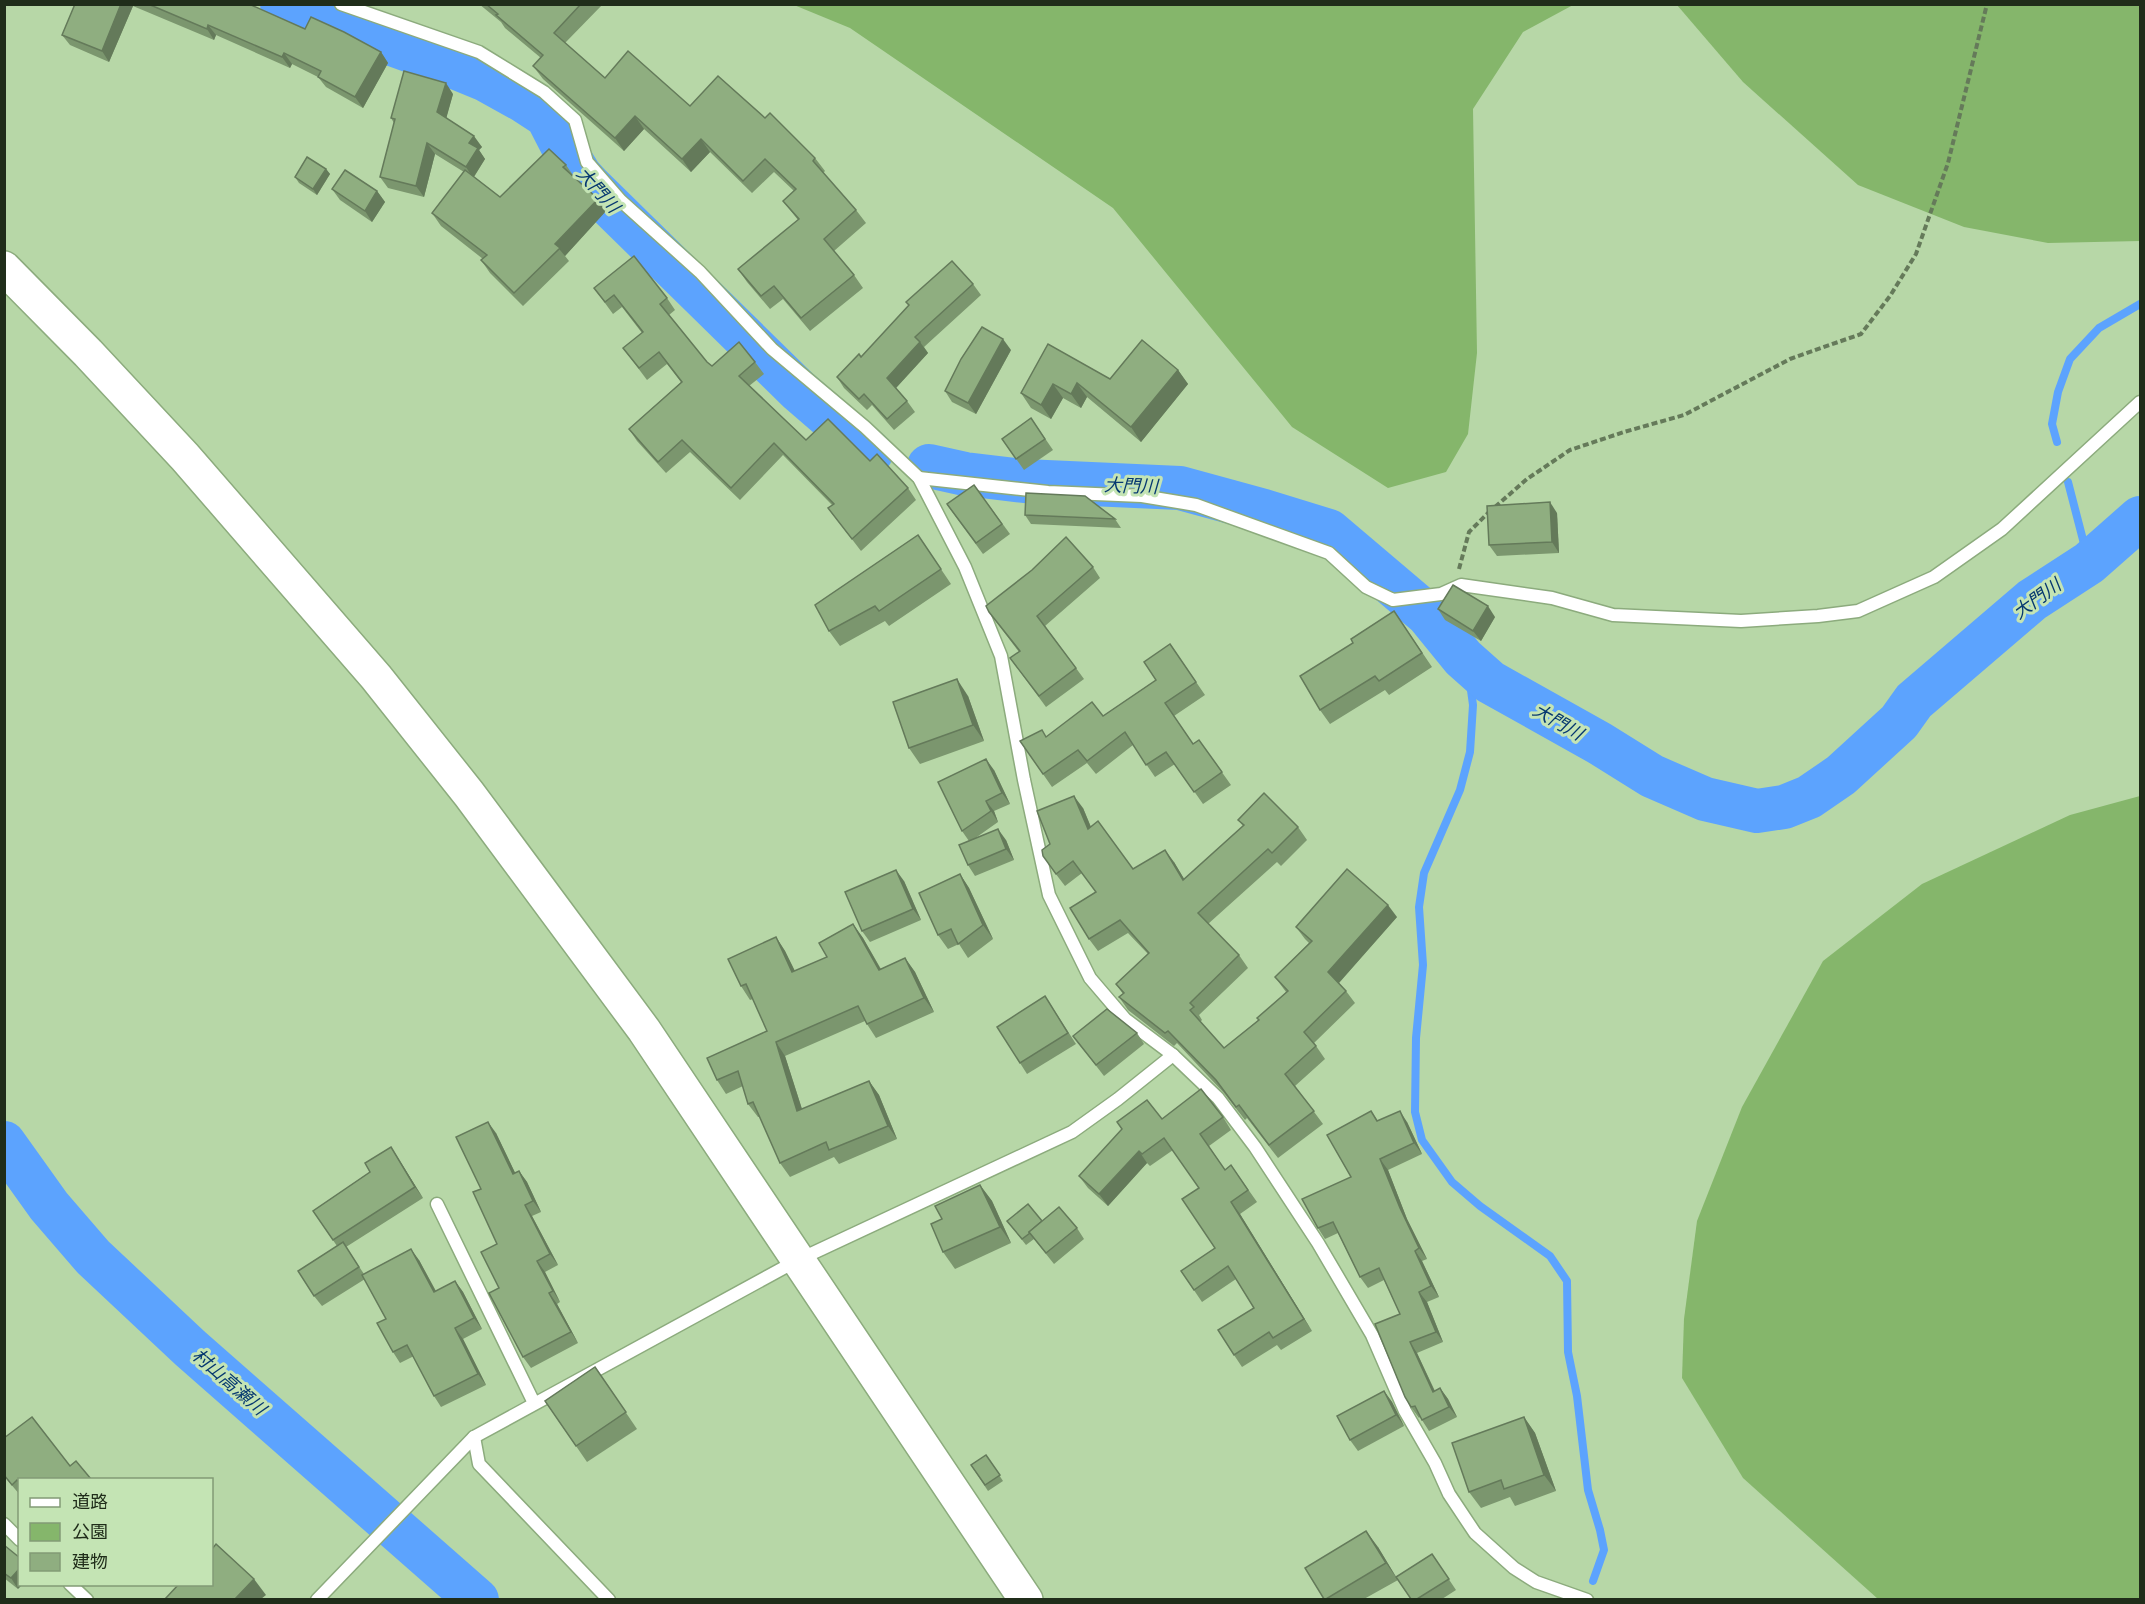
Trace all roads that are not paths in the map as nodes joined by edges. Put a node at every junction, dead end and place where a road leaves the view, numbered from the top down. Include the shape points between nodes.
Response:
1 (341, 4) edge
2 (4, 268) edge
3 (2140, 402) edge
4 (919, 478) junction
5 (1173, 1055) junction
6 (437, 1204) dead end
7 (798, 1260) junction
8 (534, 1403) junction
9 (474, 1437) junction
10 (4, 1524) edge
11 (18, 1538) edge
12 (72, 1586) edge
13 (84, 1598) edge
14 (316, 1599) edge
15 (609, 1599) edge
16 (1026, 1599) edge
17 (1587, 1599) edge

1 - 4 lane via 479,52 544,92 575,120 587,162 620,200 700,272 772,349
2 - 7 street via 185,456 376,677 469,794 644,1030
3 - 4 lane via 2002,529 1934,577 1858,611 1741,621 1613,615 1552,598 1461,585 1441,594 1393,600 1366,587 1329,553 1196,505 1142,496 1048,492
4 - 5 lane via 964,567 1001,656 1049,895 1090,978 1125,1019
5 - 7 lane via 1071,1132
5 - 17 lane via 1218,1098 1318,1243 1371,1335 1449,1494 1475,1533 1536,1582
6 - 8 lane
7 - 8 lane
7 - 16 street
8 - 9 lane
9 - 14 lane
9 - 15 lane via 479,1464
10 - 11 lane
12 - 13 lane

